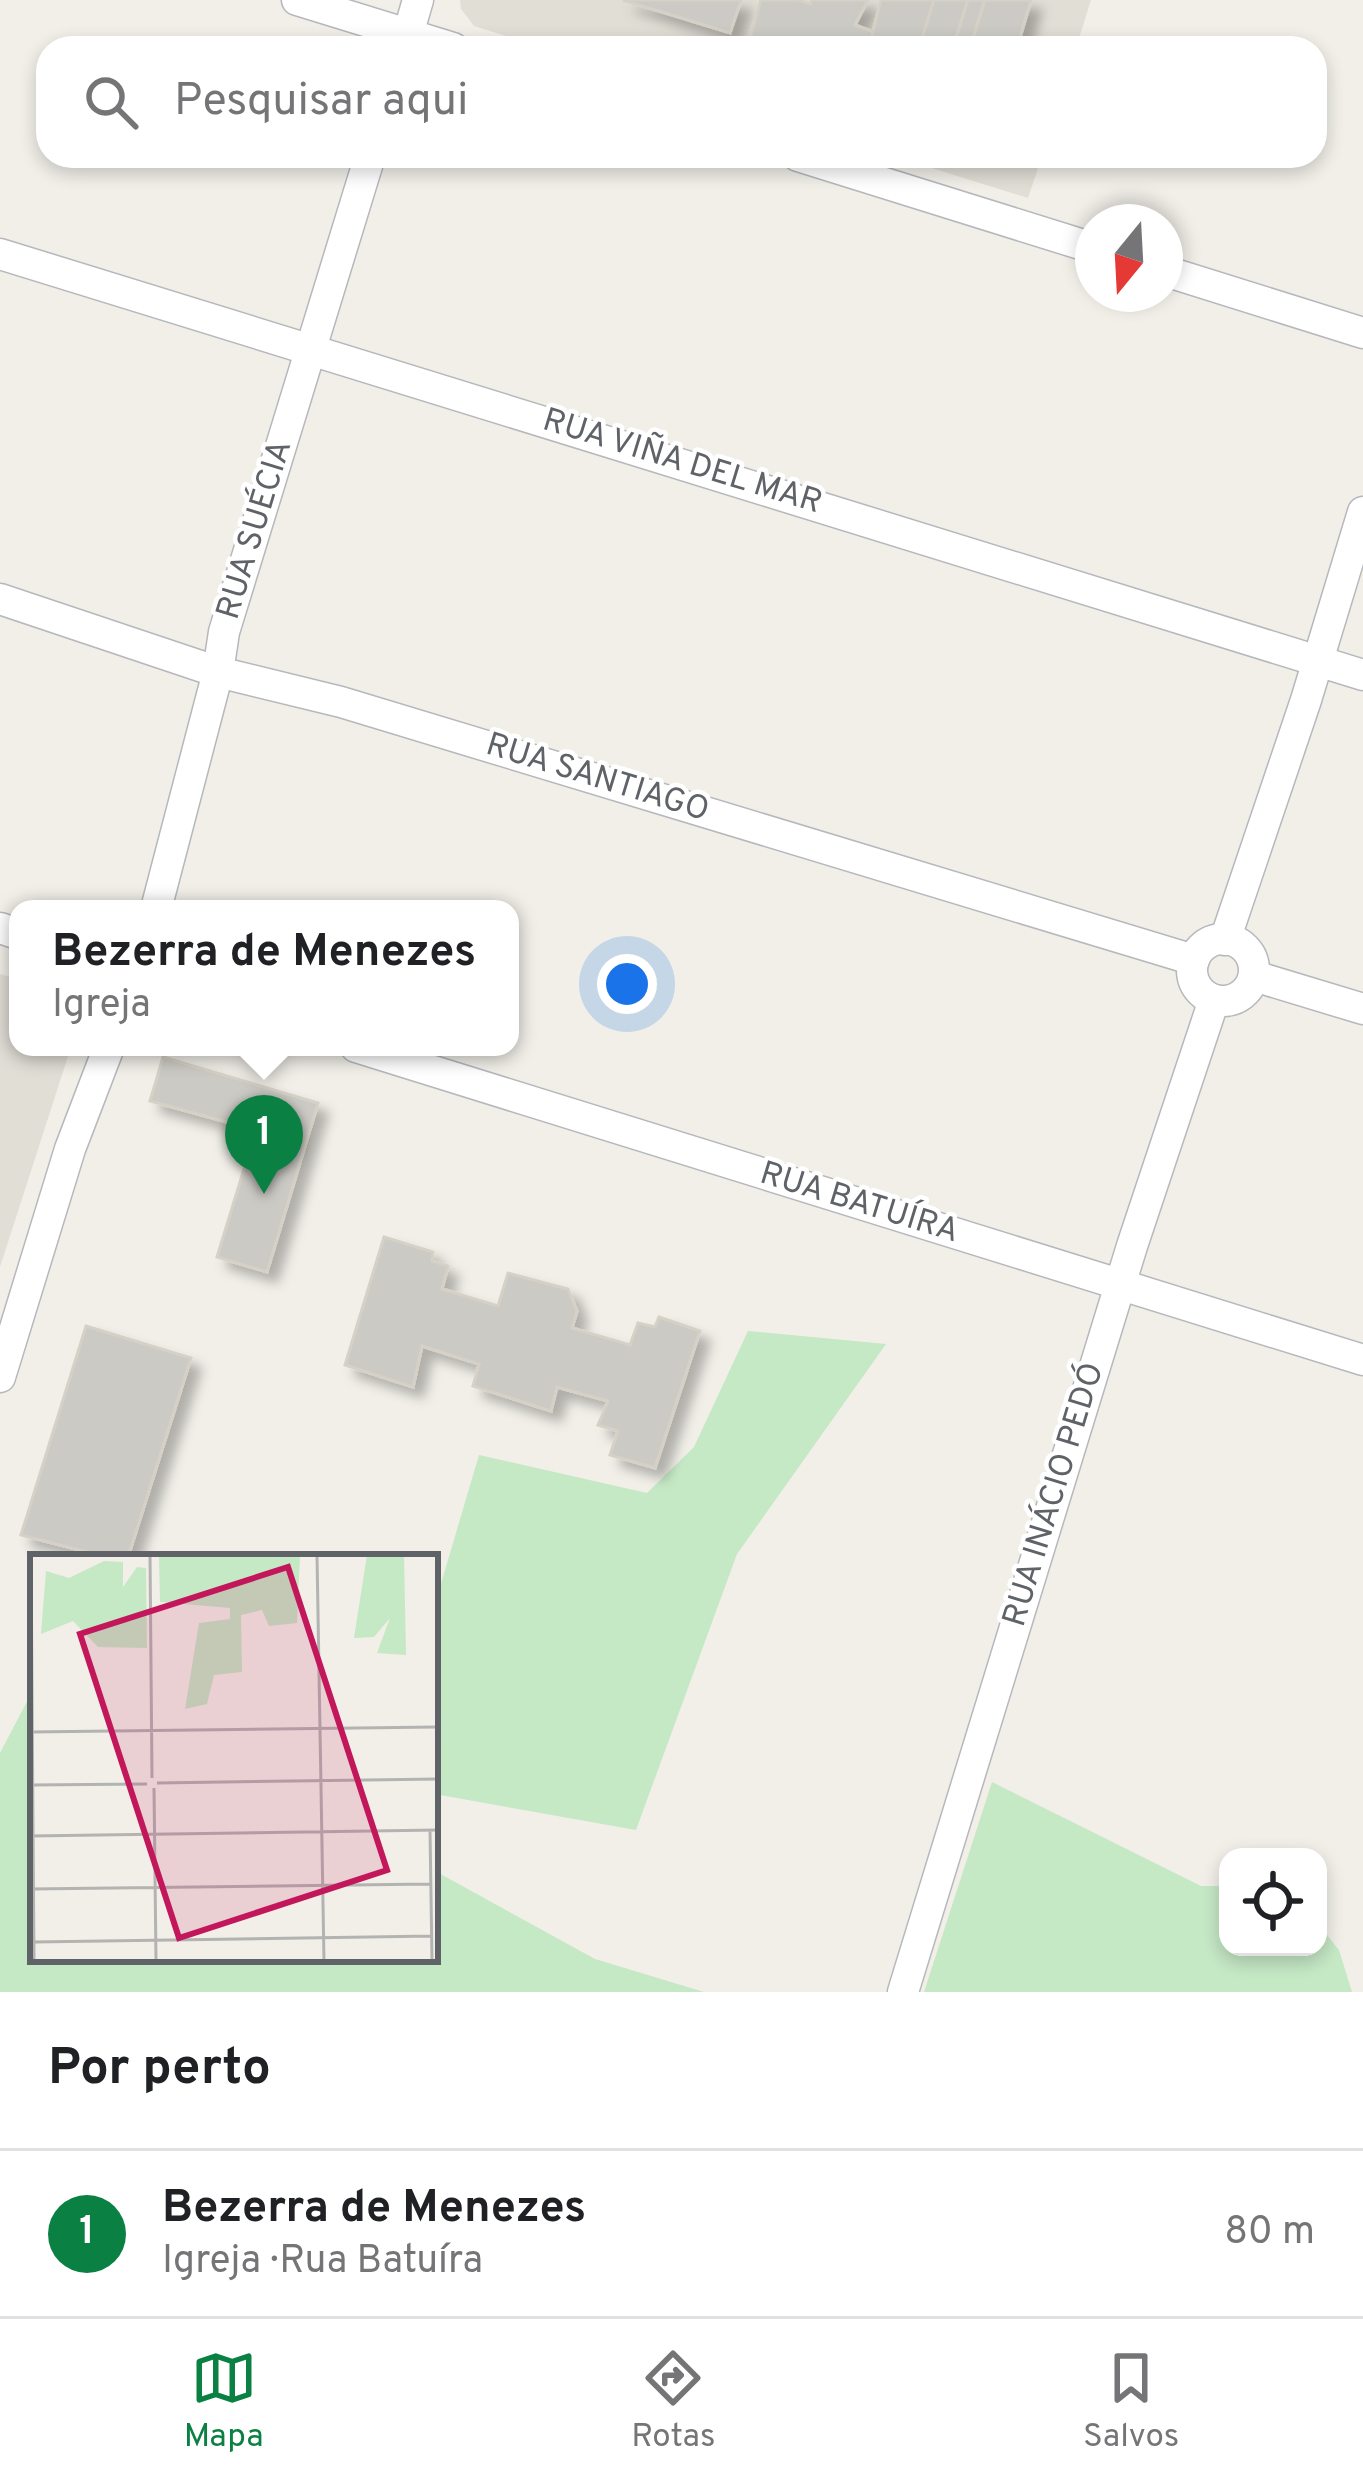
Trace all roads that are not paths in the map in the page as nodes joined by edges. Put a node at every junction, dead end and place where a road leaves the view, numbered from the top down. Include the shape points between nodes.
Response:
1 (297, 0) edge
2 (418, 0) edge
3 (393, 36) edge
4 (407, 36) edge
5 (366, 168) edge
6 (836, 168) edge
7 (1075, 242) edge
8 (0, 254) edge
9 (1183, 277) edge
10 (1363, 332) edge
11 (312, 347) junction
12 (1363, 512) edge
13 (0, 599) edge
14 (1317, 661) junction
15 (218, 672) junction
16 (1363, 675) edge
17 (159, 900) edge
18 (1225, 940) junction
19 (1194, 960) junction
20 (1253, 976) junction
21 (1214, 1000) junction
22 (1363, 1009) edge
23 (106, 1056) edge
24 (385, 1056) edge
25 (1119, 1286) junction
26 (1363, 1360) edge
27 (0, 1377) edge
28 (903, 1992) edge

1 - 3 street
2 - 4 street
5 - 11 street, RUA SUÉCIA
6 - 7 street
8 - 11 street, RUA VIÑA DEL MAR
9 - 10 street
11 - 14 street, RUA VIÑA DEL MAR
11 - 15 street, RUA SUÉCIA
12 - 14 street
13 - 15 street, RUA SANTIAGO
14 - 16 street, RUA VIÑA DEL MAR
14 - 18 street
15 - 17 street, RUA SUÉCIA
15 - 19 street, RUA SANTIAGO via 385,715
18 - 19 street via 1205,945
18 - 20 street via 1250,956
19 - 21 street via 1193,980
20 - 21 street via 1234,1000
20 - 22 street
21 - 25 street, RUA INÁCIO PEDÓ
23 - 27 street
24 - 25 street, RUA BATUÍRA
25 - 26 street, RUA BATUÍRA
25 - 28 street, RUA INÁCIO PEDÓ

